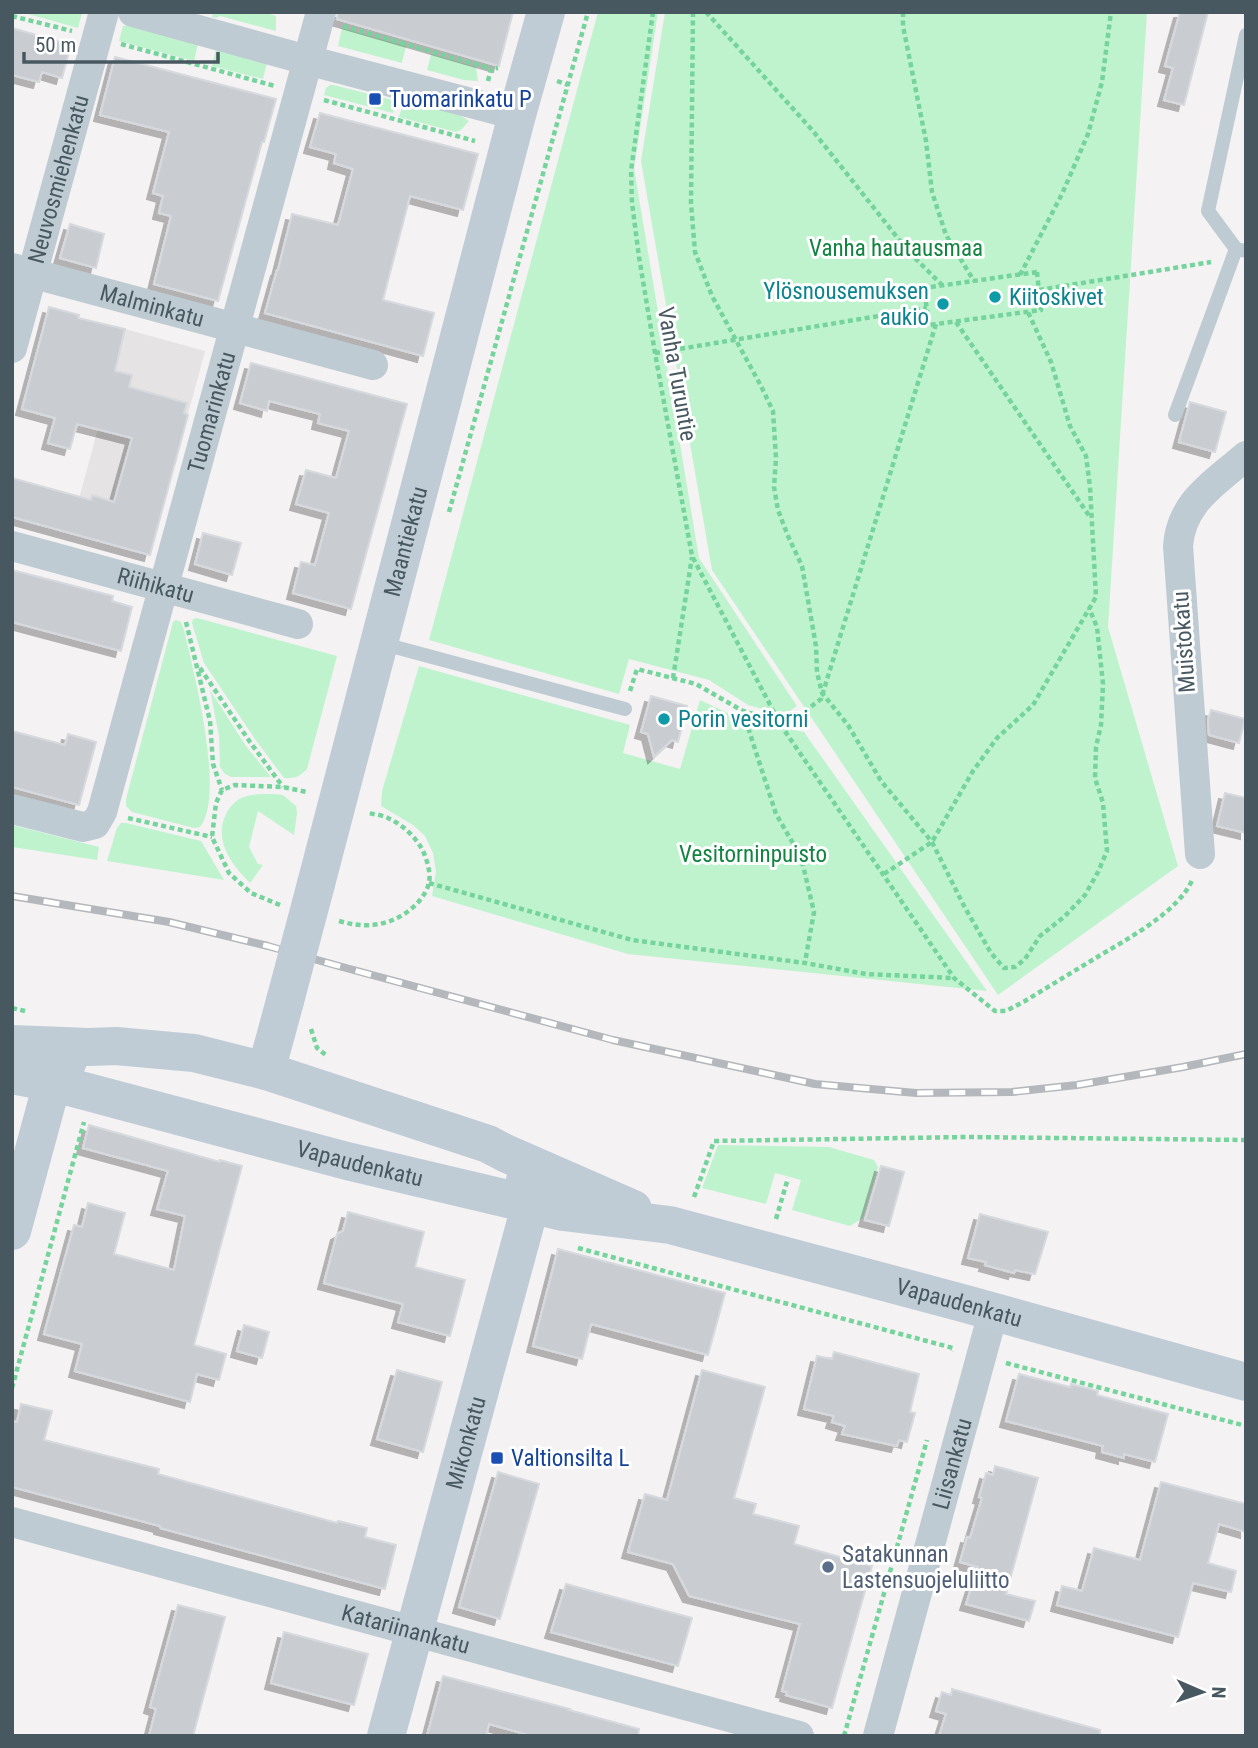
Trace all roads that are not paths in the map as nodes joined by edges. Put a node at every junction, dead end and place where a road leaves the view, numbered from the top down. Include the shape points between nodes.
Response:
1 (133, 12) edge
2 (546, 12) edge
3 (320, 16) edge
4 (101, 25) edge
5 (1246, 35) edge
6 (307, 60) junction
7 (517, 115) junction
8 (1238, 253) edge
9 (22, 271) edge
10 (234, 327) junction
11 (12, 348) edge
12 (373, 365) dead end
13 (1175, 415) dead end
14 (1246, 456) edge
15 (12, 546) edge
16 (170, 589) junction
17 (298, 624) dead end
18 (378, 643) junction
19 (625, 709) road end
20 (12, 809) edge
21 (1200, 854) road end
22 (12, 1044) edge
23 (89, 1046) junction
24 (266, 1071) junction
25 (12, 1075) edge
26 (54, 1083) junction
27 (505, 1153) junction
28 (531, 1203) junction
29 (682, 1205) junction
30 (12, 1231) edge
31 (979, 1309) junction
32 (1246, 1382) edge
33 (12, 1522) edge
34 (415, 1630) junction
35 (386, 1736) edge
36 (799, 1736) edge
37 (878, 1736) edge

1 - 6 street
2 - 7 main road, Maantiekatu
3 - 6 street, Tuomarinkatu
4 - 9 street, Neuvosmiehenkatu
5 - 8 lane via 1208,211
6 - 7 street
6 - 10 street, Tuomarinkatu
7 - 18 main road, Maantiekatu
8 - 13 lane
9 - 10 street, Malminkatu
9 - 11 street, Neuvosmiehenkatu
10 - 12 street, Malminkatu
10 - 16 street, Tuomarinkatu
14 - 21 street, Muistokatu via 1197,498 1178,533
15 - 16 street, Riihikatu
16 - 17 street, Riihikatu
16 - 20 street, Tuomarinkatu via 95,824 83,827
18 - 19 lane
18 - 24 main road, Maantiekatu, bridge via 316,884 298,1010
22 - 23 main road, Vapaudenkatu
23 - 24 main road, Vapaudenkatu via 194,1053
23 - 26 main road via 72,1055
24 - 27 main road, Vapaudenkatu
25 - 26 main road, Vapaudenkatu
26 - 28 main road, Vapaudenkatu via 347,1161
26 - 30 main road
27 - 28 main road via 525,1179
27 - 29 main road, Vapaudenkatu
28 - 29 main road, Vapaudenkatu via 563,1212
28 - 34 main road, Mikonkatu
29 - 31 main road, Vapaudenkatu
31 - 32 main road, Vapaudenkatu
31 - 37 street, Liisankatu
33 - 34 street, Katariinankatu
34 - 35 main road, Mikonkatu
34 - 36 street, Katariinankatu

